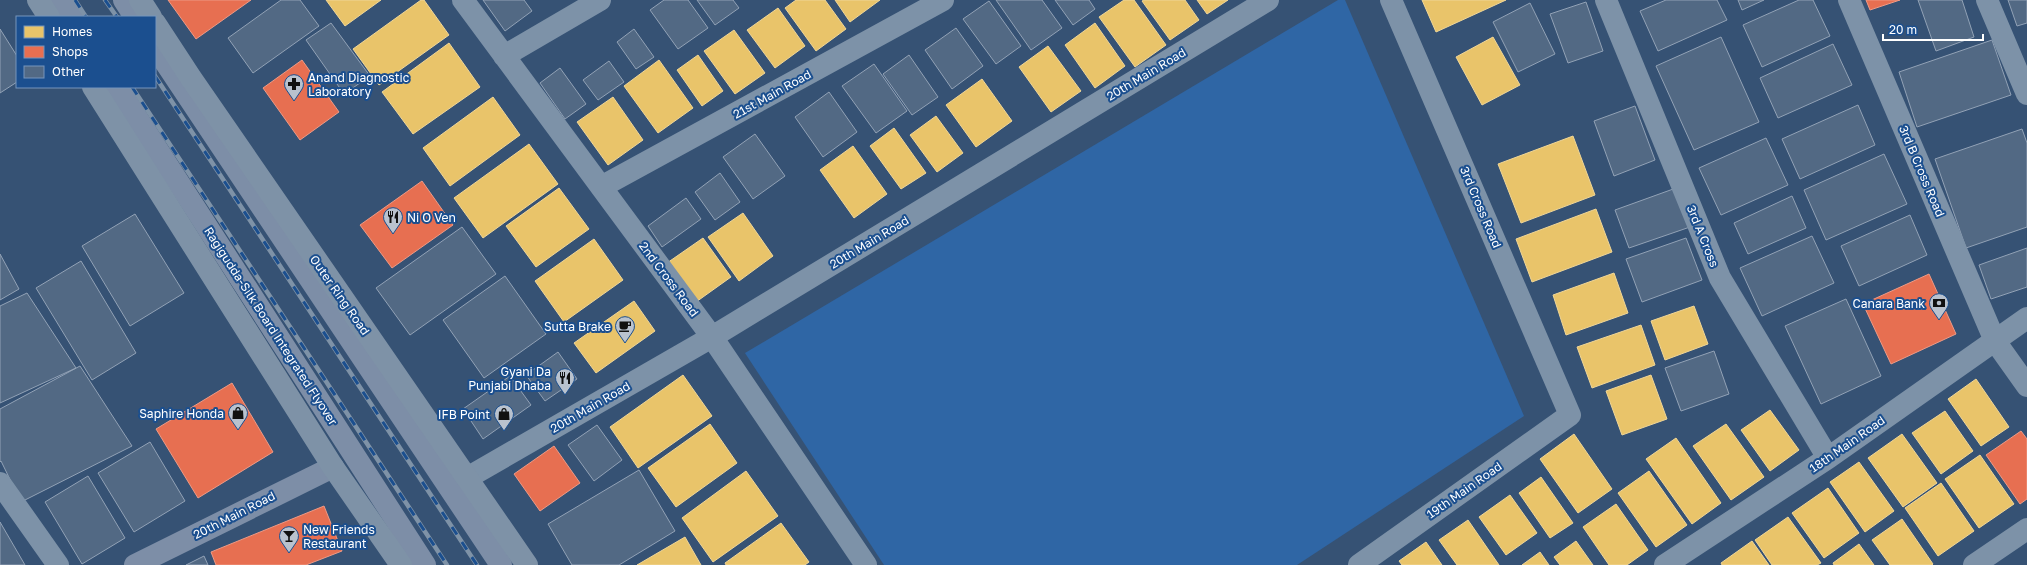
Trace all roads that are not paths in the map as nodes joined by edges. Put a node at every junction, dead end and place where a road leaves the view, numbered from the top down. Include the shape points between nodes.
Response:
1 (38, 0) edge
2 (61, 0) edge
3 (124, 0) edge
4 (140, 0) edge
5 (463, 0) edge
6 (600, 0) edge
7 (943, 0) edge
8 (1268, 0) edge
9 (1391, 0) edge
10 (1606, 0) edge
11 (1849, 0) edge
12 (1987, 0) edge
13 (48, 16) edge
14 (71, 16) edge
15 (134, 16) edge
16 (150, 16) edge
17 (156, 24) edge
18 (156, 48) edge
19 (504, 56) junction
20 (94, 88) edge
21 (118, 88) edge
22 (2027, 94) edge
23 (601, 187) junction
24 (2027, 318) edge
25 (712, 337) junction
26 (1995, 341) junction
27 (2027, 386) edge
28 (1570, 415) joint
29 (1828, 458) junction
30 (333, 467) junction
31 (467, 478) junction
32 (0, 483) edge
33 (2027, 530) edge
34 (58, 565) edge
35 (135, 565) edge
36 (401, 565) edge
37 (424, 565) edge
38 (501, 565) edge
39 (527, 565) edge
40 (866, 565) edge
41 (1359, 565) edge
42 (1664, 565) edge
43 (1974, 565) edge

1 - 13 highway
2 - 14 main road
3 - 15 main road
4 - 16 highway
5 - 19 street, 2nd Cross Road
6 - 19 street
7 - 23 street, 21st Main Road
8 - 25 street, 20th Main Road
9 - 28 street, 3rd Cross Road
10 - 29 street, 3rd A Cross via 1720,278
11 - 26 street, 3rd B Cross Road
12 - 22 street
17 - 31 highway, Outer Ring Road
18 - 38 main road
19 - 23 street, 2nd Cross Road
20 - 30 highway
21 - 37 main road, Ragigudda-Silk Board Integrated Flyover
23 - 25 street, 2nd Cross Road
24 - 26 street, 18th Main Road
25 - 31 street, 20th Main Road
25 - 40 street, 2nd Cross Road
26 - 27 street, 3rd B Cross Road
26 - 29 street, 18th Main Road
28 - 41 street, 19th Main Road
29 - 42 street, 18th Main Road
30 - 35 main road, 20th Main Road
30 - 36 highway
31 - 39 highway, Outer Ring Road
32 - 34 street
33 - 43 street

